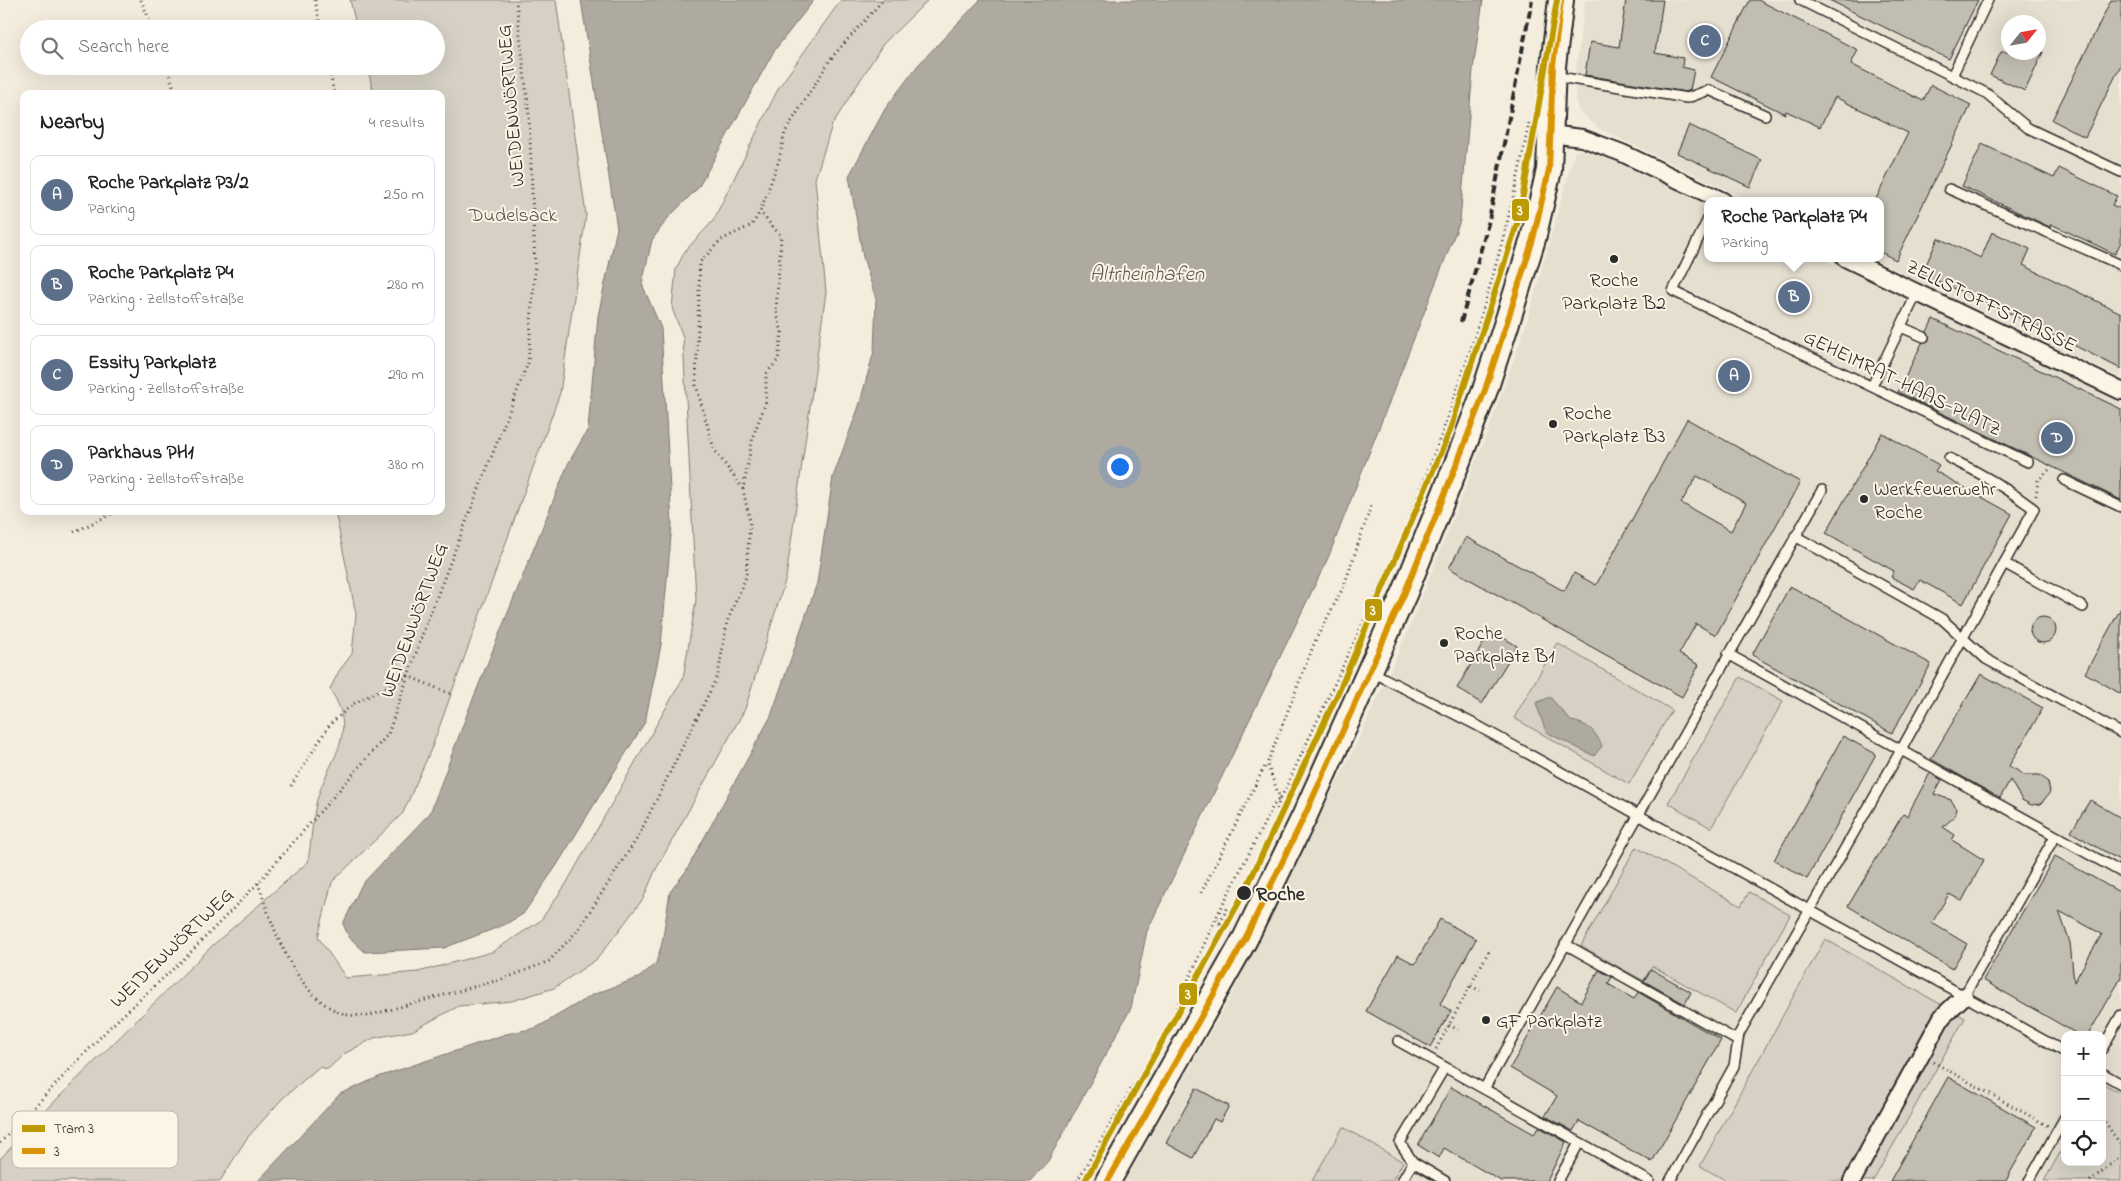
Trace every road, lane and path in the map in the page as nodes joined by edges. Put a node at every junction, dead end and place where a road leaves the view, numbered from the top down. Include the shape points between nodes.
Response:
1 (141, 0) edge
2 (316, 0) edge
3 (516, 0) edge
4 (883, 0) edge
5 (1561, 0) edge
6 (1800, 0) edge
7 (1988, 0) edge
8 (149, 20) edge
9 (319, 20) edge
10 (169, 75) edge
11 (331, 75) edge
12 (1553, 76) junction
13 (1952, 76) junction
14 (175, 90) edge
15 (333, 90) edge
16 (1765, 115) dead end
17 (1530, 118) dead end
18 (1550, 134) junction
19 (2121, 172) edge
20 (1949, 189) dead end
21 (1714, 197) edge
22 (760, 212) junction
23 (1704, 227) edge
24 (1852, 262) edge
25 (2121, 265) edge
26 (1917, 293) junction
27 (1901, 327) junction
28 (1924, 337) dead end
29 (1872, 386) junction
30 (2121, 391) edge
31 (1949, 458) dead end
32 (2028, 462) dead end
33 (2052, 467) dead end
34 (2064, 480) dead end
35 (743, 490) junction
36 (1822, 490) dead end
37 (1370, 506) dead end
38 (2121, 507) edge
39 (2034, 509) junction
40 (110, 515) edge
41 (74, 532) dead end
42 (1795, 536) junction
43 (2004, 563) junction
44 (2083, 607) dead end
45 (1964, 638) junction
46 (1728, 654) junction
47 (1370, 670) junction
48 (408, 676) junction
49 (451, 694) dead end
50 (2121, 733) edge
51 (1901, 750) junction
52 (1267, 764) junction
53 (290, 786) dead end
54 (1280, 798) junction
55 (1277, 809) dead end
56 (1638, 814) junction
57 (2055, 836) junction
58 (2121, 872) edge
59 (258, 883) junction
60 (1201, 893) dead end
61 (1228, 907) dead end
62 (1810, 909) junction
63 (1220, 924) dead end
64 (1565, 944) junction
65 (1489, 951) dead end
66 (1471, 986) junction
67 (1480, 991) dead end
68 (1964, 996) junction
69 (2121, 1015) edge
70 (1449, 1025) junction
71 (1458, 1030) dead end
72 (1398, 1041) dead end
73 (1738, 1041) junction
74 (2106, 1042) edge
75 (2061, 1050) edge
76 (1921, 1056) junction
77 (1431, 1059) junction
78 (1445, 1067) junction
79 (2106, 1075) edge
80 (2121, 1084) edge
81 (1484, 1089) junction
82 (31, 1111) edge
83 (2063, 1121) edge
84 (2104, 1121) edge
85 (12, 1130) edge
86 (2057, 1131) junction
87 (0, 1143) edge
88 (1579, 1143) junction
89 (2121, 1145) edge
90 (2121, 1156) edge
91 (1413, 1162) junction
92 (1077, 1181) edge
93 (1108, 1181) edge
94 (1402, 1181) edge
95 (1445, 1181) edge
96 (1558, 1181) edge
97 (1648, 1181) edge
98 (1670, 1181) edge
99 (1852, 1181) edge
100 (2029, 1181) edge
101 (2090, 1181) edge

1 - 8 path
2 - 9 path
3 - 48 path, WEIDENWÖRTWEG via 529,115 535,267 528,363 485,467
4 - 22 path via 832,57 785,132 779,160
5 - 12 street
6 - 13 lane
7 - 13 lane
10 - 14 path
11 - 15 path
12 - 16 lane via 1687,98 1709,90
12 - 18 street
13 - 19 lane via 1986,92 2028,128
17 - 54 path via 1514,200 1487,299 1427,474 1370,606
18 - 21 street via 1582,138 1622,153
18 - 47 street via 1549,170 1533,239 1485,390 1409,584
20 - 25 lane
22 - 35 path via 780,236 776,310 782,332 778,360 766,374 766,402 753,436
22 - 35 path via 752,224 721,240 700,262 696,385 714,449
23 - 29 lane, GEHEIMRAT-HAAS-PLATZ via 1673,291
24 - 26 street, ZELLSTOFFSTRASSE
26 - 27 lane
26 - 30 street, ZELLSTOFFSTRASSE
27 - 28 lane
27 - 29 lane
29 - 32 lane, GEHEIMRAT-HAAS-PLATZ
31 - 39 lane via 1981,473
33 - 39 path via 2038,480
34 - 38 lane
35 - 59 path via 750,521 746,577 727,622 718,675 638,837 578,930 549,961 506,978 421,1002 367,1016 348,1015 322,1001 300,978 278,942
36 - 42 lane
37 - 52 path via 1344,586 1316,639
39 - 43 lane
40 - 41 path
42 - 45 lane via 1942,618
42 - 46 lane
43 - 44 lane
43 - 45 lane
45 - 50 lane via 1986,659
45 - 51 lane
46 - 51 lane
46 - 56 lane
47 - 56 lane
47 - 93 street via 1245,939
48 - 49 path
48 - 53 path via 353,704 330,724
48 - 59 path, WEIDENWÖRTWEG via 388,734
51 - 57 lane
51 - 62 lane
52 - 54 path
52 - 60 path
54 - 55 path
54 - 92 path via 1272,806 1220,910 1168,1026
56 - 62 lane
56 - 64 lane
57 - 58 lane
57 - 68 lane
59 - 82 path, WEIDENWÖRTWEG via 110,1027
61 - 63 path
62 - 68 lane
62 - 73 lane
64 - 73 lane
64 - 81 lane
65 - 66 path
66 - 67 path
66 - 70 path
68 - 75 lane
68 - 76 street via 1942,1017
69 - 74 lane
70 - 71 path
70 - 77 path
72 - 77 lane
73 - 98 lane via 1734,1066
76 - 86 path
76 - 99 street
77 - 78 lane
78 - 81 lane
78 - 91 lane via 1400,1144
79 - 80 lane
81 - 88 lane
83 - 86 lane
84 - 89 path
85 - 87 path, WEIDENWÖRTWEG
86 - 100 lane
88 - 96 lane
88 - 97 lane
90 - 101 path
91 - 94 lane
91 - 95 lane

